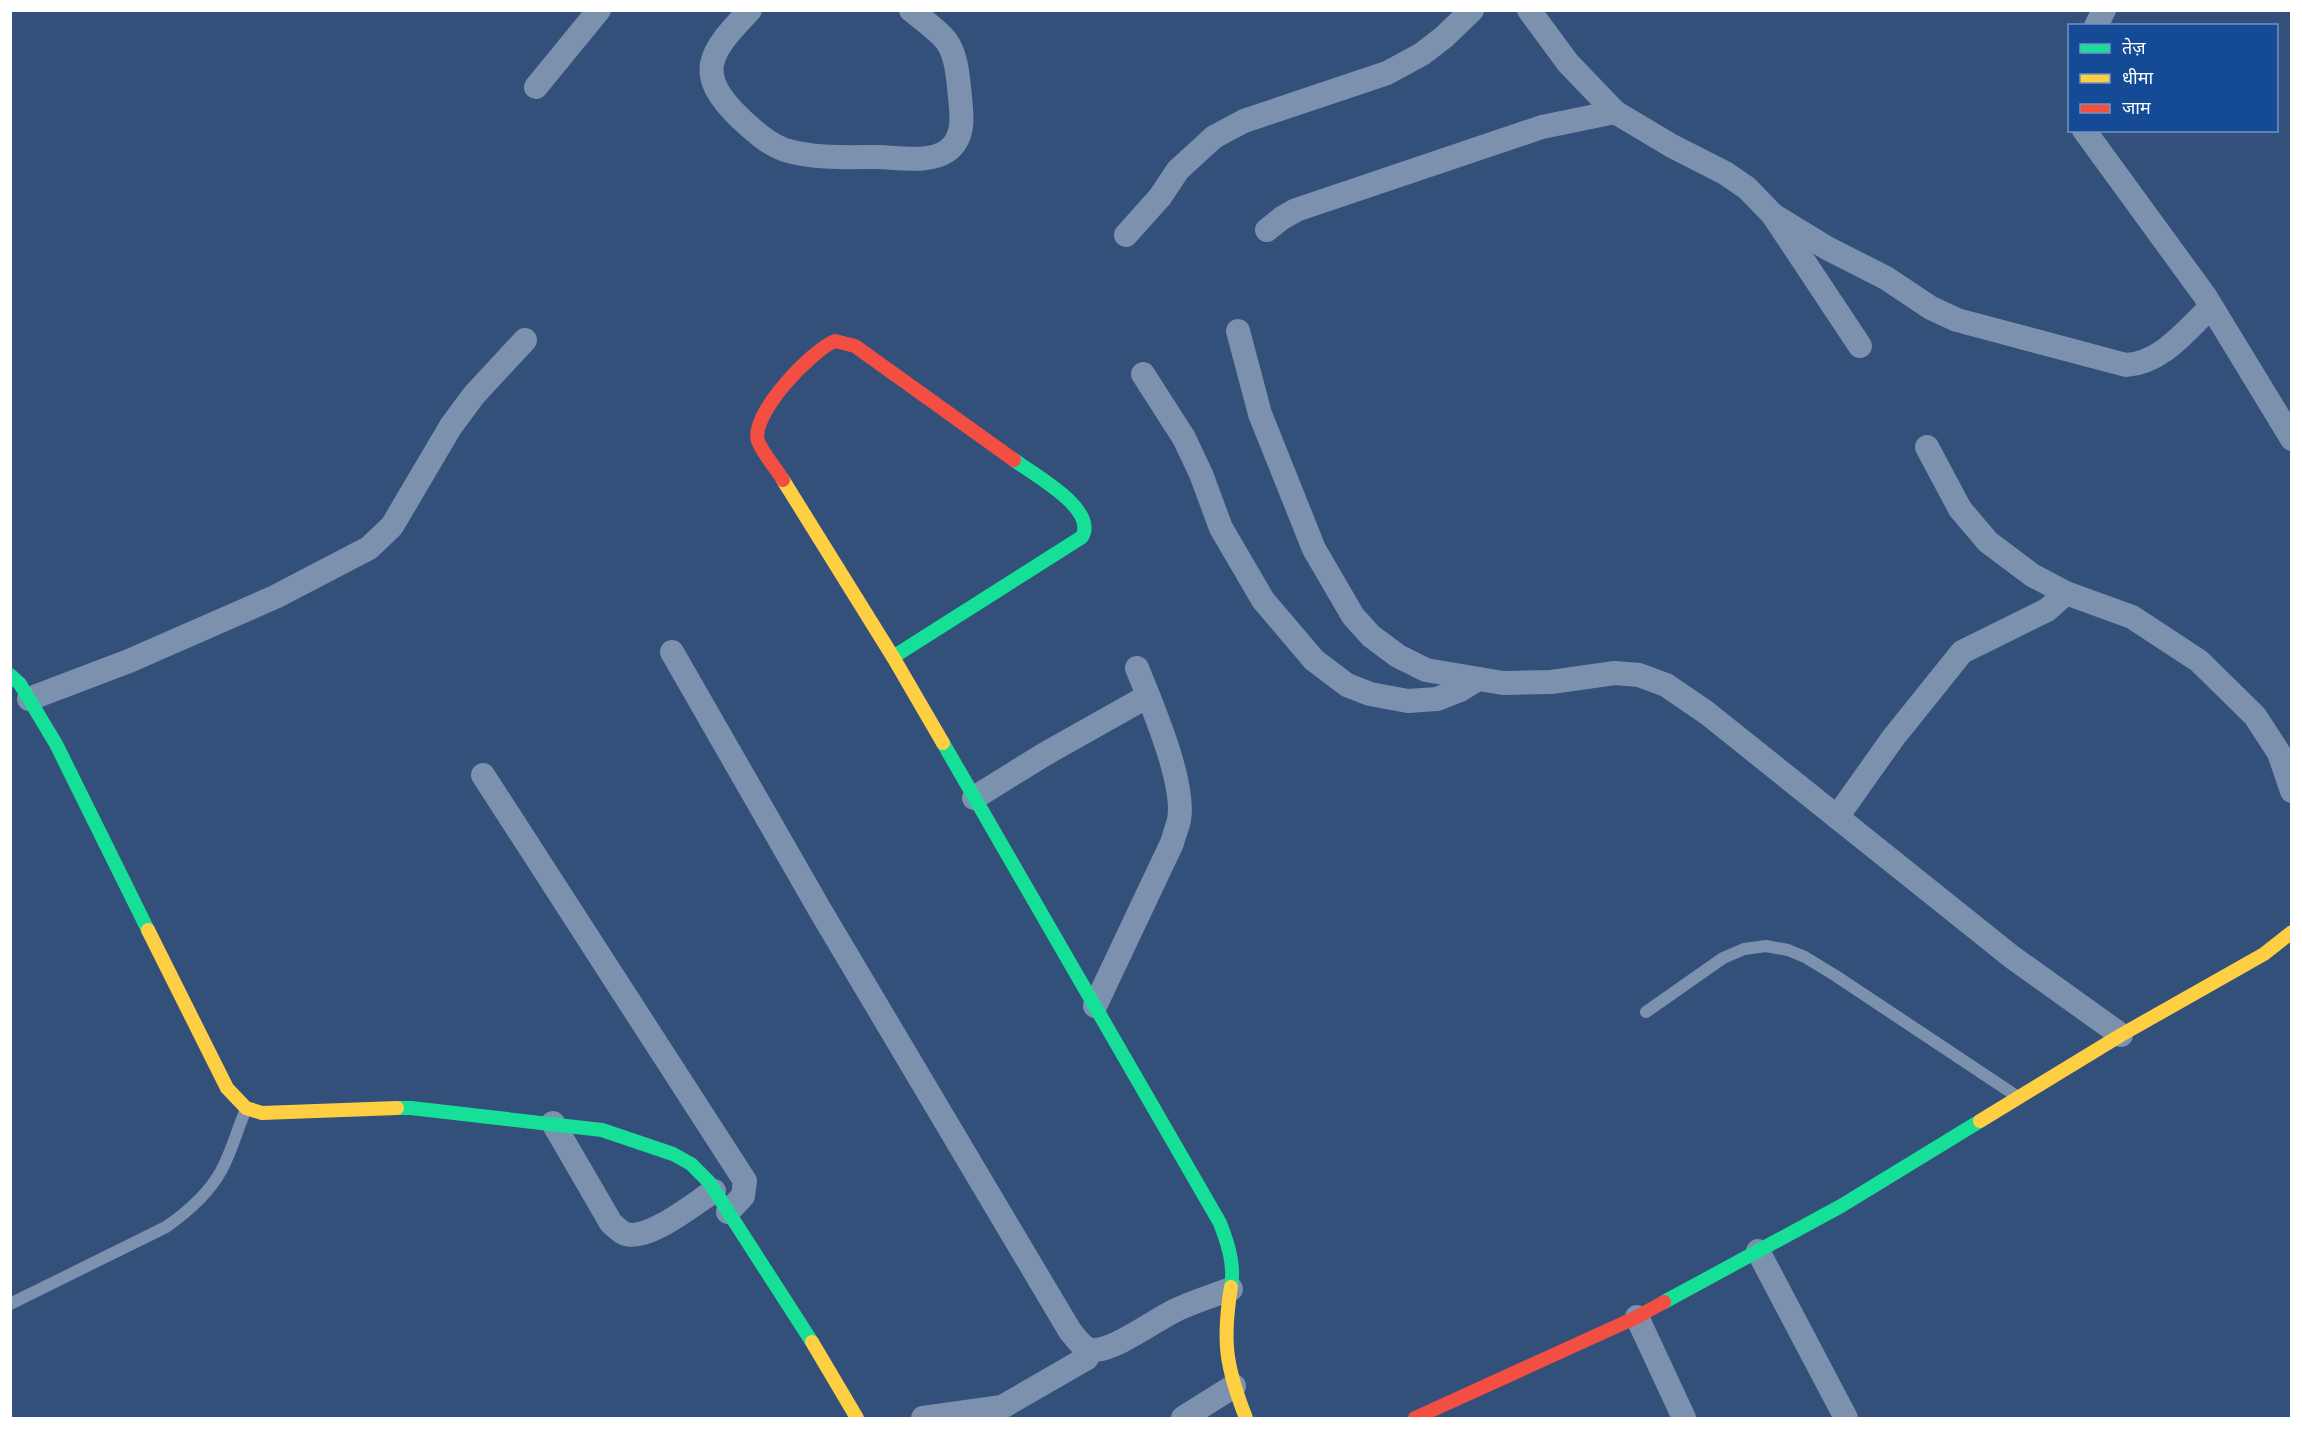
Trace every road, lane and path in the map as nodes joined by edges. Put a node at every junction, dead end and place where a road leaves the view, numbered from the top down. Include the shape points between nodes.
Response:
1 (599, 10) edge
2 (750, 10) edge
3 (911, 10) edge
4 (1472, 10) edge
5 (1529, 10) edge
6 (2104, 10) edge
7 (2097, 24) edge
8 (536, 87) dead end
9 (1615, 112) junction
10 (2085, 132) edge
11 (1773, 215) junction
12 (1267, 230) dead end
13 (1126, 235) dead end
14 (2211, 307) junction
15 (1238, 331) dead end
16 (525, 340) dead end
17 (1860, 346) dead end
18 (1143, 374) dead end
19 (2292, 439) edge
20 (1927, 447) dead end
21 (2066, 593) junction
22 (672, 652) dead end
23 (893, 657) junction
24 (1137, 668) dead end
25 (10, 675) edge
26 (1478, 679) junction
27 (1148, 696) junction
28 (29, 699) junction
29 (483, 775) dead end
30 (2292, 791) edge
31 (974, 798) junction
32 (1837, 817) junction
33 (2292, 932) edge
34 (1095, 1006) junction
35 (1646, 1012) dead end
36 (2121, 1035) junction
37 (2018, 1098) junction
38 (246, 1108) junction
39 (553, 1123) junction
40 (714, 1191) junction
41 (728, 1212) junction
42 (1758, 1251) junction
43 (1231, 1289) junction
44 (10, 1304) edge
45 (1637, 1317) junction
46 (1087, 1358) dead end
47 (1234, 1386) junction
48 (1002, 1413) edge
49 (857, 1419) edge
50 (923, 1419) edge
51 (1183, 1419) edge
52 (1246, 1419) edge
53 (1415, 1419) edge
54 (1684, 1419) edge
55 (1846, 1419) edge

1 - 8 street
2 - 3 street via 714,54 710,73 725,102 756,133 785,150 810,156 936,157 953,146 960,134 958,74 944,38
4 - 13 street via 1422,54 1387,73 1244,121 1214,137 1183,165
5 - 9 street via 1568,63
6 - 7 street
9 - 11 street via 1747,188
9 - 12 street via 1542,127 1296,210
10 - 14 street
11 - 14 street via 1957,320 2126,365 2162,353
11 - 17 street
14 - 19 street
15 - 26 street via 1260,414 1314,549 1353,616 1398,656 1426,670
16 - 28 street via 474,395 451,426 392,526 369,548 264,601 129,661
18 - 26 street via 1185,438 1221,528 1263,600 1314,660 1347,685 1408,701 1437,699
20 - 21 street via 1960,508 1988,542 2032,575
21 - 30 street via 2133,617 2199,661 2255,716 2278,753
21 - 32 street via 2046,610 1962,652 1893,738
22 - 43 street via 826,920 1079,1342 1096,1350 1175,1311
23 - 23 street via 1066,549 1083,536 1085,522 1074,505 1056,490 874,359 843,341 833,342 781,390 764,413 758,440
23 - 31 street
24 - 27 street
25 - 28 street
26 - 32 street via 1551,682 1615,673 1640,675 1665,685 1707,713
27 - 31 street
27 - 34 street via 1178,791 1179,819 1172,843
28 - 38 street via 56,744 226,1088
29 - 41 street via 745,1181 743,1196
31 - 34 street
32 - 36 street via 2013,957
33 - 36 street via 2264,954
34 - 43 street via 1220,1223 1230,1251
35 - 37 lane via 1723,958 1743,949 1766,946 1788,950 1836,976
36 - 37 street
37 - 42 street via 1841,1206
38 - 39 street via 262,1113 411,1108
38 - 44 lane via 220,1172 186,1213 166,1227
39 - 40 street via 603,1130 673,1154 691,1164
39 - 40 street via 611,1223 626,1234 638,1236 655,1229
40 - 41 street
41 - 49 street
42 - 45 street
42 - 55 street
43 - 47 street via 1226,1349
45 - 53 street
45 - 54 street
46 - 48 street
47 - 51 street
47 - 52 street
48 - 50 street

